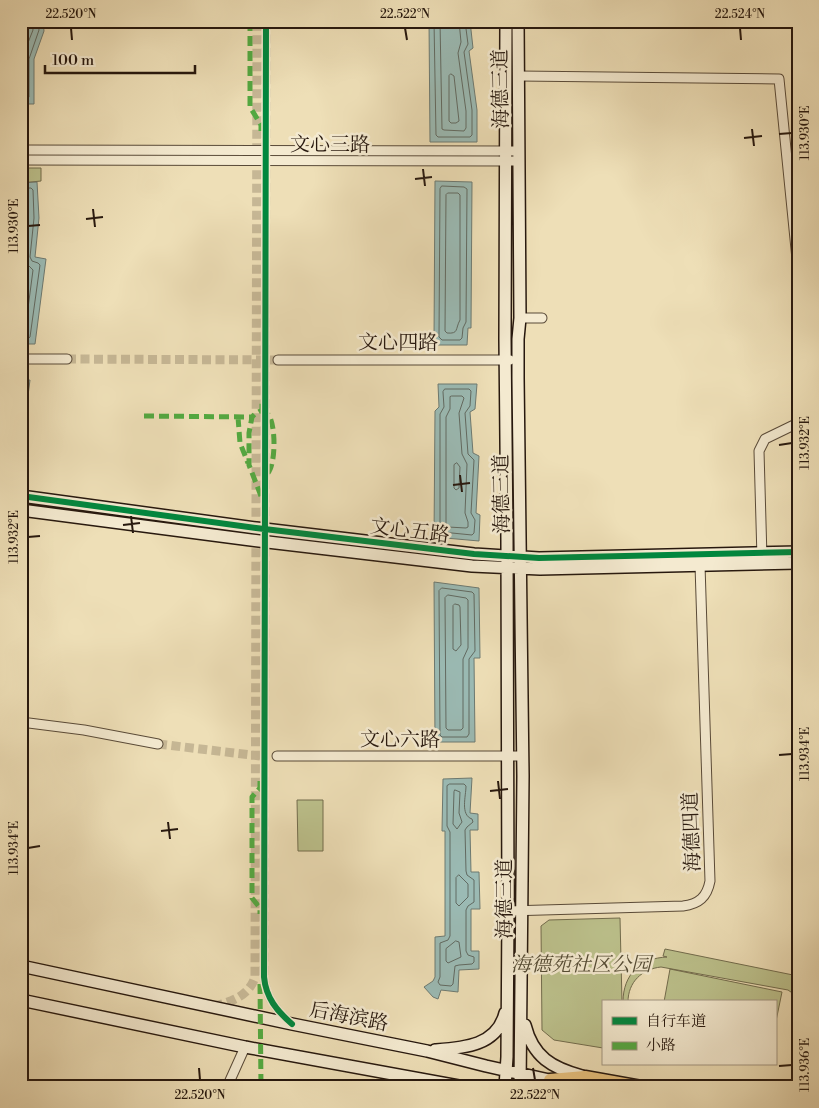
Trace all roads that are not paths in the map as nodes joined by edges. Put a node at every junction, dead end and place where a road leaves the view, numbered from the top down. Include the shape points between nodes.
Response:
1 (506, 21) edge
2 (518, 21) edge
3 (519, 76) junction
4 (21, 150) edge
5 (507, 156) junction
6 (519, 156) junction
7 (21, 160) edge
8 (798, 269) edge
9 (520, 318) junction
10 (542, 318) dead end
11 (21, 359) edge
12 (67, 359) tunnel mouth
13 (278, 360) tunnel mouth
14 (505, 360) junction
15 (518, 360) junction
16 (798, 423) edge
17 (21, 496) edge
18 (21, 510) edge
19 (798, 552) edge
20 (762, 558) junction
21 (507, 562) junction
22 (521, 563) junction
23 (798, 563) edge
24 (700, 565) junction
25 (21, 722) edge
26 (158, 744) tunnel mouth
27 (277, 756) dead end
28 (507, 756) junction
29 (522, 756) junction
30 (508, 911) junction
31 (522, 911) junction
32 (21, 966) edge
33 (21, 1000) edge
34 (508, 1004) junction
35 (522, 1014) junction
36 (245, 1047) junction
37 (427, 1051) junction
38 (507, 1070) junction
39 (521, 1074) junction
40 (550, 1080) joint
41 (583, 1082) edge
42 (438, 1084) edge
43 (227, 1087) edge
44 (464, 1087) edge
45 (505, 1087) edge
46 (520, 1087) edge
47 (641, 1087) edge

1 - 5 main road, 海德三道
2 - 3 main road, 海德三道
3 - 6 main road, 海德三道
3 - 8 street via 779,79
4 - 5 street, 文心三路
5 - 6 street, 文心三路
5 - 7 street, 文心三路
5 - 14 main road, 海德三道
6 - 9 main road, 海德三道
9 - 10 street
9 - 15 main road, 海德三道
11 - 12 street
13 - 14 street, 文心四路
14 - 15 street, 文心四路
14 - 21 main road, 海德三道
15 - 22 main road, 海德三道
16 - 20 street via 765,439 759,451
17 - 21 main road, 文心五路 via 474,554
18 - 21 main road, 文心五路 via 472,566
19 - 20 main road, 文心五路
20 - 22 main road, 文心五路
20 - 23 main road, 文心五路
20 - 24 main road, 文心五路
21 - 22 main road, 文心五路
21 - 28 main road, 海德三道
22 - 24 main road, 文心五路
22 - 29 main road, 海德三道
24 - 31 street, 海德四道 via 708,889 693,905
25 - 26 street
27 - 28 street, 文心六路
28 - 29 street, 文心六路
28 - 30 main road, 海德三道
29 - 31 main road, 海德三道
30 - 31 street, 海德四道
30 - 34 main road, 海德三道
31 - 35 main road, 海德三道
32 - 37 main road, 后海滨路
33 - 36 main road
34 - 37 main road via 499,1028 487,1039 473,1045
34 - 38 main road, 海德三道
35 - 39 main road, 海德三道
35 - 41 main road via 526,1032 544,1060
36 - 42 main road
36 - 43 street
37 - 38 main road, 后海滨路
38 - 39 main road, 后海滨路
38 - 45 main road, 海德三道
39 - 40 main road, 后海滨路
39 - 46 main road, 海德三道
40 - 41 main road
41 - 47 main road
42 - 44 main road

